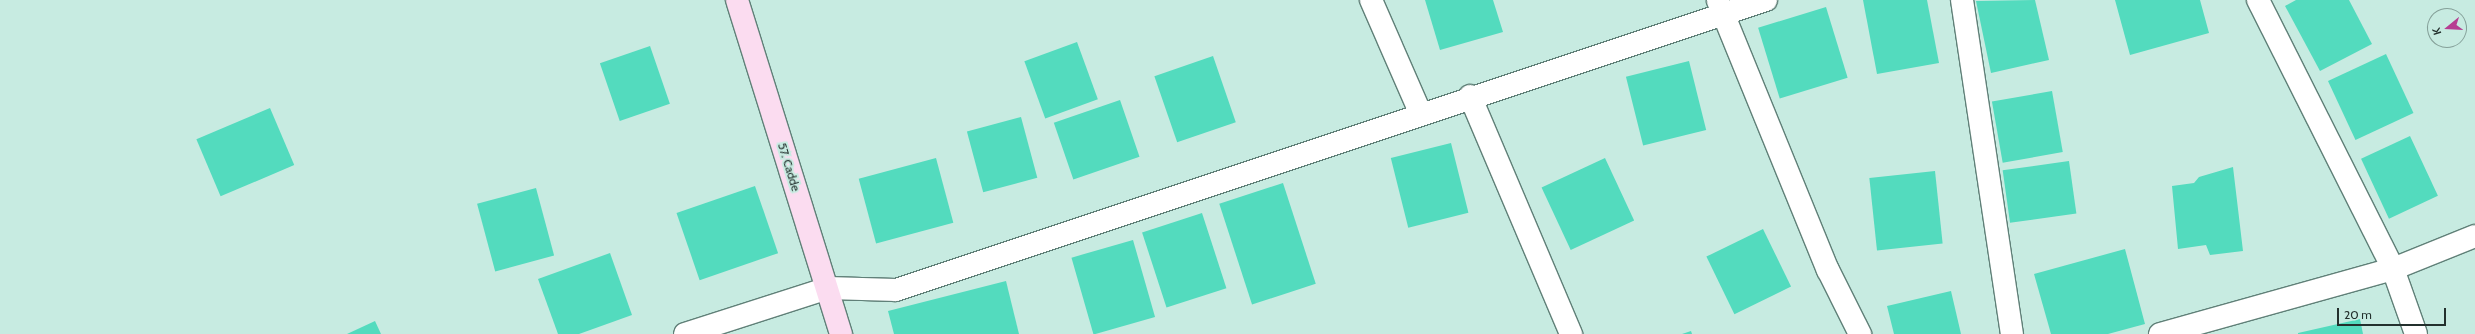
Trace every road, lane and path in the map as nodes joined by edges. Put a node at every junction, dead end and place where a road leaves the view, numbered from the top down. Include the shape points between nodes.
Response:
1 (737, 0) edge
2 (1371, 0) edge
3 (1766, 0) edge
4 (1962, 0) edge
5 (2258, 0) edge
6 (1720, 7) edge
7 (1470, 96) junction
8 (1420, 112) junction
9 (2475, 236) edge
10 (2393, 269) junction
11 (828, 288) junction
12 (685, 334) edge
13 (840, 334) edge
14 (1571, 334) edge
15 (1860, 334) edge
16 (2012, 334) edge
17 (2160, 334) edge
18 (2416, 334) edge

1 - 11 street, 57. Cadde
2 - 8 street
3 - 6 street
4 - 16 street
5 - 10 street
6 - 7 street
6 - 15 street via 1828,270
7 - 8 street
7 - 14 street
8 - 11 street via 896,290
9 - 10 street
10 - 17 street
10 - 18 street
11 - 12 street
11 - 13 street, 57. Cadde

